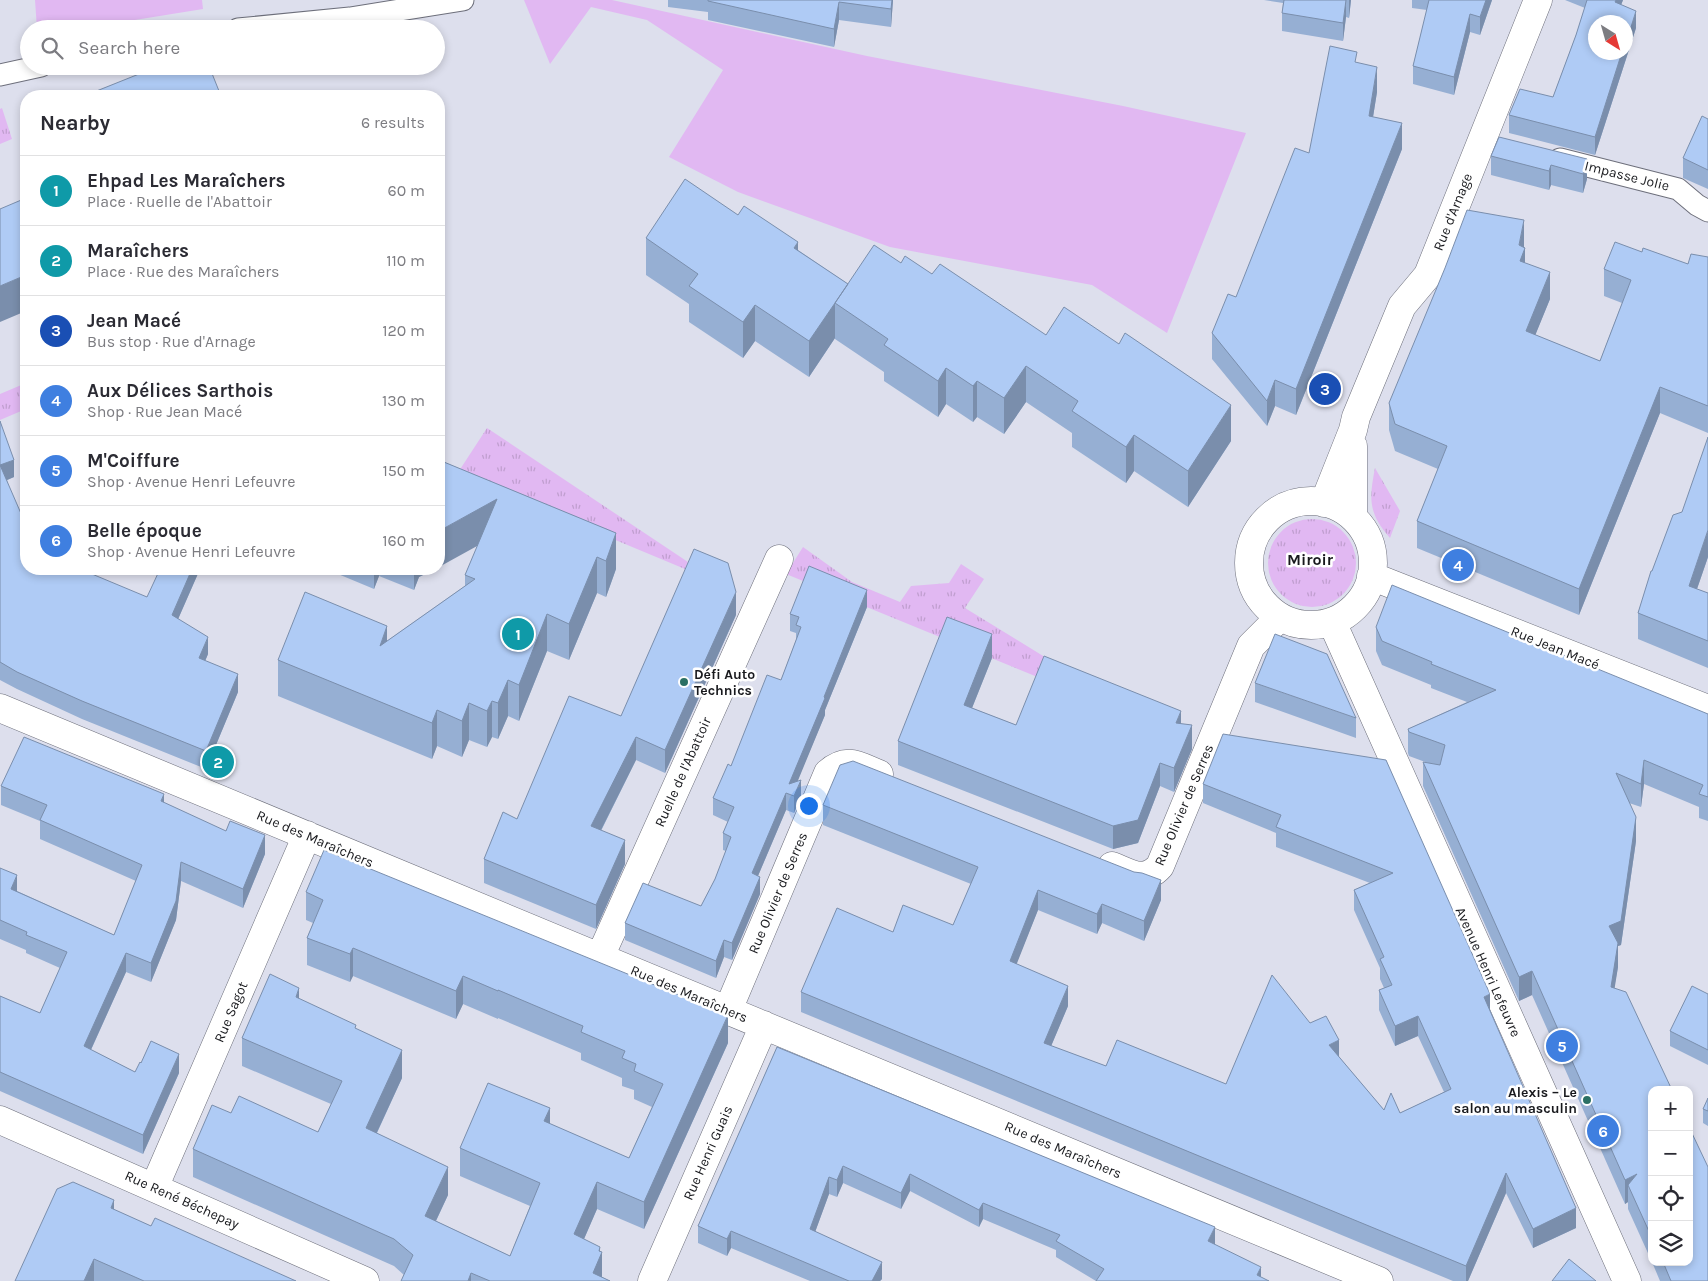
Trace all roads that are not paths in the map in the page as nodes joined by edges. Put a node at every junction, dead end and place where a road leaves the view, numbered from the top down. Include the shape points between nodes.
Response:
1 (463, 0) edge
2 (1538, 0) edge
3 (330, 20) edge
4 (20, 71) edge
5 (0, 75) edge
6 (1538, 153) edge
7 (1708, 211) edge
8 (1355, 423) junction
9 (1324, 503) junction
10 (1353, 517) junction
11 (779, 559) dead end
12 (1372, 576) junction
13 (1280, 618) junction
14 (1332, 622) junction
15 (0, 708) edge
16 (1708, 709) edge
17 (900, 782) edge
18 (308, 835) junction
19 (1094, 858) edge
20 (600, 957) junction
21 (728, 1010) junction
22 (764, 1025) junction
23 (0, 1120) edge
24 (154, 1188) junction
25 (365, 1281) edge
26 (652, 1281) edge
27 (1378, 1281) edge
28 (1627, 1281) edge

1 - 3 lane
2 - 8 street, Rue d'Arnage via 1492,141 1428,274 1402,306
4 - 5 lane
6 - 7 lane, Impasse Jolie via 1678,189
8 - 9 street, Rue d'Arnage
8 - 10 street, Rue d'Arnage
9 - 10 street
9 - 13 street via 1292,504 1284,508 1262,525 1254,540 1249,557 1250,575 1266,607
10 - 12 street via 1369,541 1373,555
11 - 20 street, Ruelle de l'Abattoir
12 - 14 street via 1354,608
12 - 16 street, Rue Jean Macé
13 - 14 street via 1315,626
13 - 19 street, Rue Olivier de Serres via 1251,646 1160,866 1151,874 1140,877
14 - 28 street, Avenue Henri Lefeuvre
15 - 18 street, Rue des Maraîchers
17 - 21 street, Rue Olivier de Serres via 848,763 840,764 828,773
18 - 20 street, Rue des Maraîchers
18 - 24 street, Rue Sagot
20 - 21 street, Rue des Maraîchers
21 - 22 street, Rue des Maraîchers
22 - 26 street, Rue Henri Guais
22 - 27 street, Rue des Maraîchers
23 - 24 street, Rue René Béchepay
24 - 25 street, Rue René Béchepay

